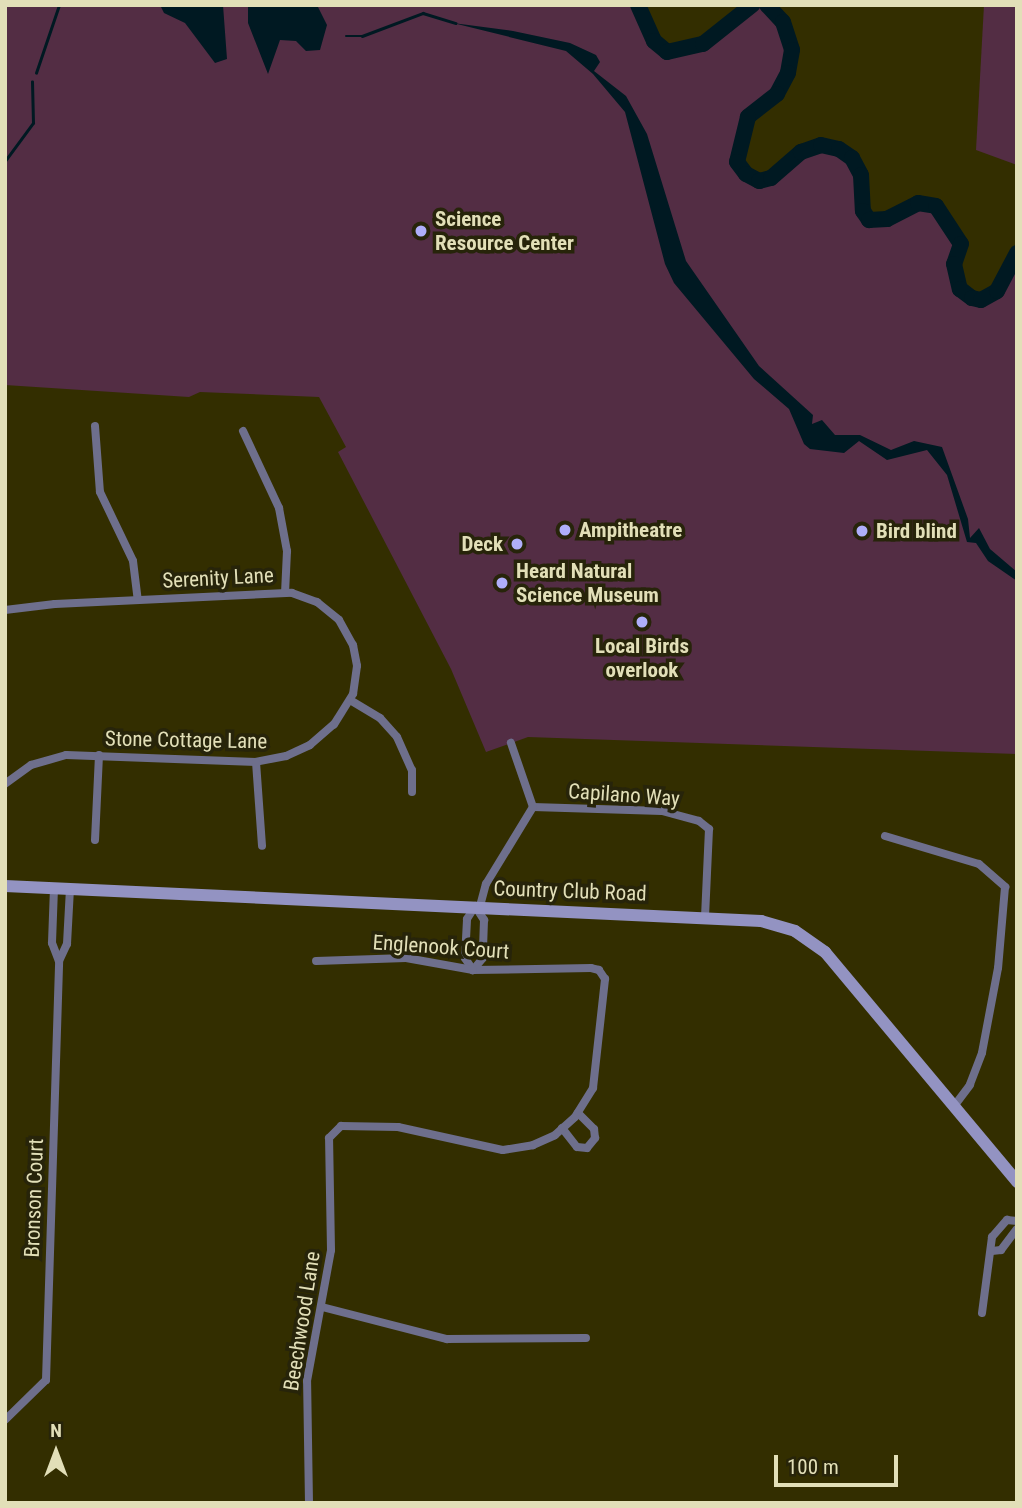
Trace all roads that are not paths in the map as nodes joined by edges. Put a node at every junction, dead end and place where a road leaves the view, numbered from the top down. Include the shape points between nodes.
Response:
1 (95, 426) dead end
2 (243, 431) dead end
3 (285, 593) junction
4 (138, 600) junction
5 (5, 610) edge
6 (350, 700) junction
7 (511, 743) dead end
8 (99, 755) junction
9 (256, 762) junction
10 (5, 784) edge
11 (412, 792) dead end
12 (533, 807) junction
13 (885, 836) dead end
14 (95, 840) dead end
15 (262, 846) dead end
16 (5, 886) edge
17 (54, 888) junction
18 (70, 889) junction
19 (478, 906) junction
20 (705, 916) junction
21 (60, 961) junction
22 (316, 961) dead end
23 (473, 970) junction
24 (603, 974) joint
25 (954, 1106) junction
26 (578, 1113) junction
27 (562, 1128) junction
28 (1017, 1182) edge
29 (1017, 1221) edge
30 (1017, 1229) edge
31 (992, 1251) junction
32 (322, 1307) junction
33 (982, 1313) dead end
34 (586, 1338) dead end
35 (5, 1420) edge
36 (309, 1503) edge

1 - 4 street via 99,485 133,561
2 - 3 street via 279,508 287,551
3 - 4 street, Serenity Lane
3 - 6 street, Serenity Lane via 323,605 343,625 356,659
4 - 5 street, Serenity Lane
6 - 9 street, Stone Cottage Lane via 334,724 310,745
6 - 11 street via 374,713 397,737 412,770
7 - 12 street
8 - 9 street, Stone Cottage Lane
8 - 10 street, Stone Cottage Lane via 47,759
8 - 14 street
9 - 15 street
12 - 19 street via 486,884
12 - 20 street, Capilano Way via 662,811 692,818 709,829
13 - 25 street via 979,864 1005,887 982,1053 970,1085
16 - 17 main road, Country Club Road
17 - 18 main road, Country Club Road
17 - 21 street, Bronson Court via 52,943
18 - 19 main road, Country Club Road
18 - 21 street, Bronson Court via 67,944
19 - 20 main road, Country Club Road
19 - 23 street via 484,920 483,958
19 - 23 street via 467,919 466,958
20 - 25 main road, Country Club Road via 772,924 795,931 825,951
21 - 35 street, Bronson Court via 46,1380
22 - 23 street, Englenook Court via 406,958
23 - 24 street, Englenook Court via 583,968
24 - 26 street, Beechwood Lane via 596,1077
25 - 28 main road, Country Club Road
26 - 27 street, Beechwood Lane
26 - 27 street via 594,1129 595,1138 587,1148 577,1147
27 - 32 street, Beechwood Lane via 533,1145 503,1150 414,1128 341,1126 334,1130 328,1165 331,1250
29 - 31 street via 1007,1220 992,1237
30 - 31 street via 1001,1250
31 - 33 street
32 - 34 street via 447,1339
32 - 36 street, Beechwood Lane via 307,1381

